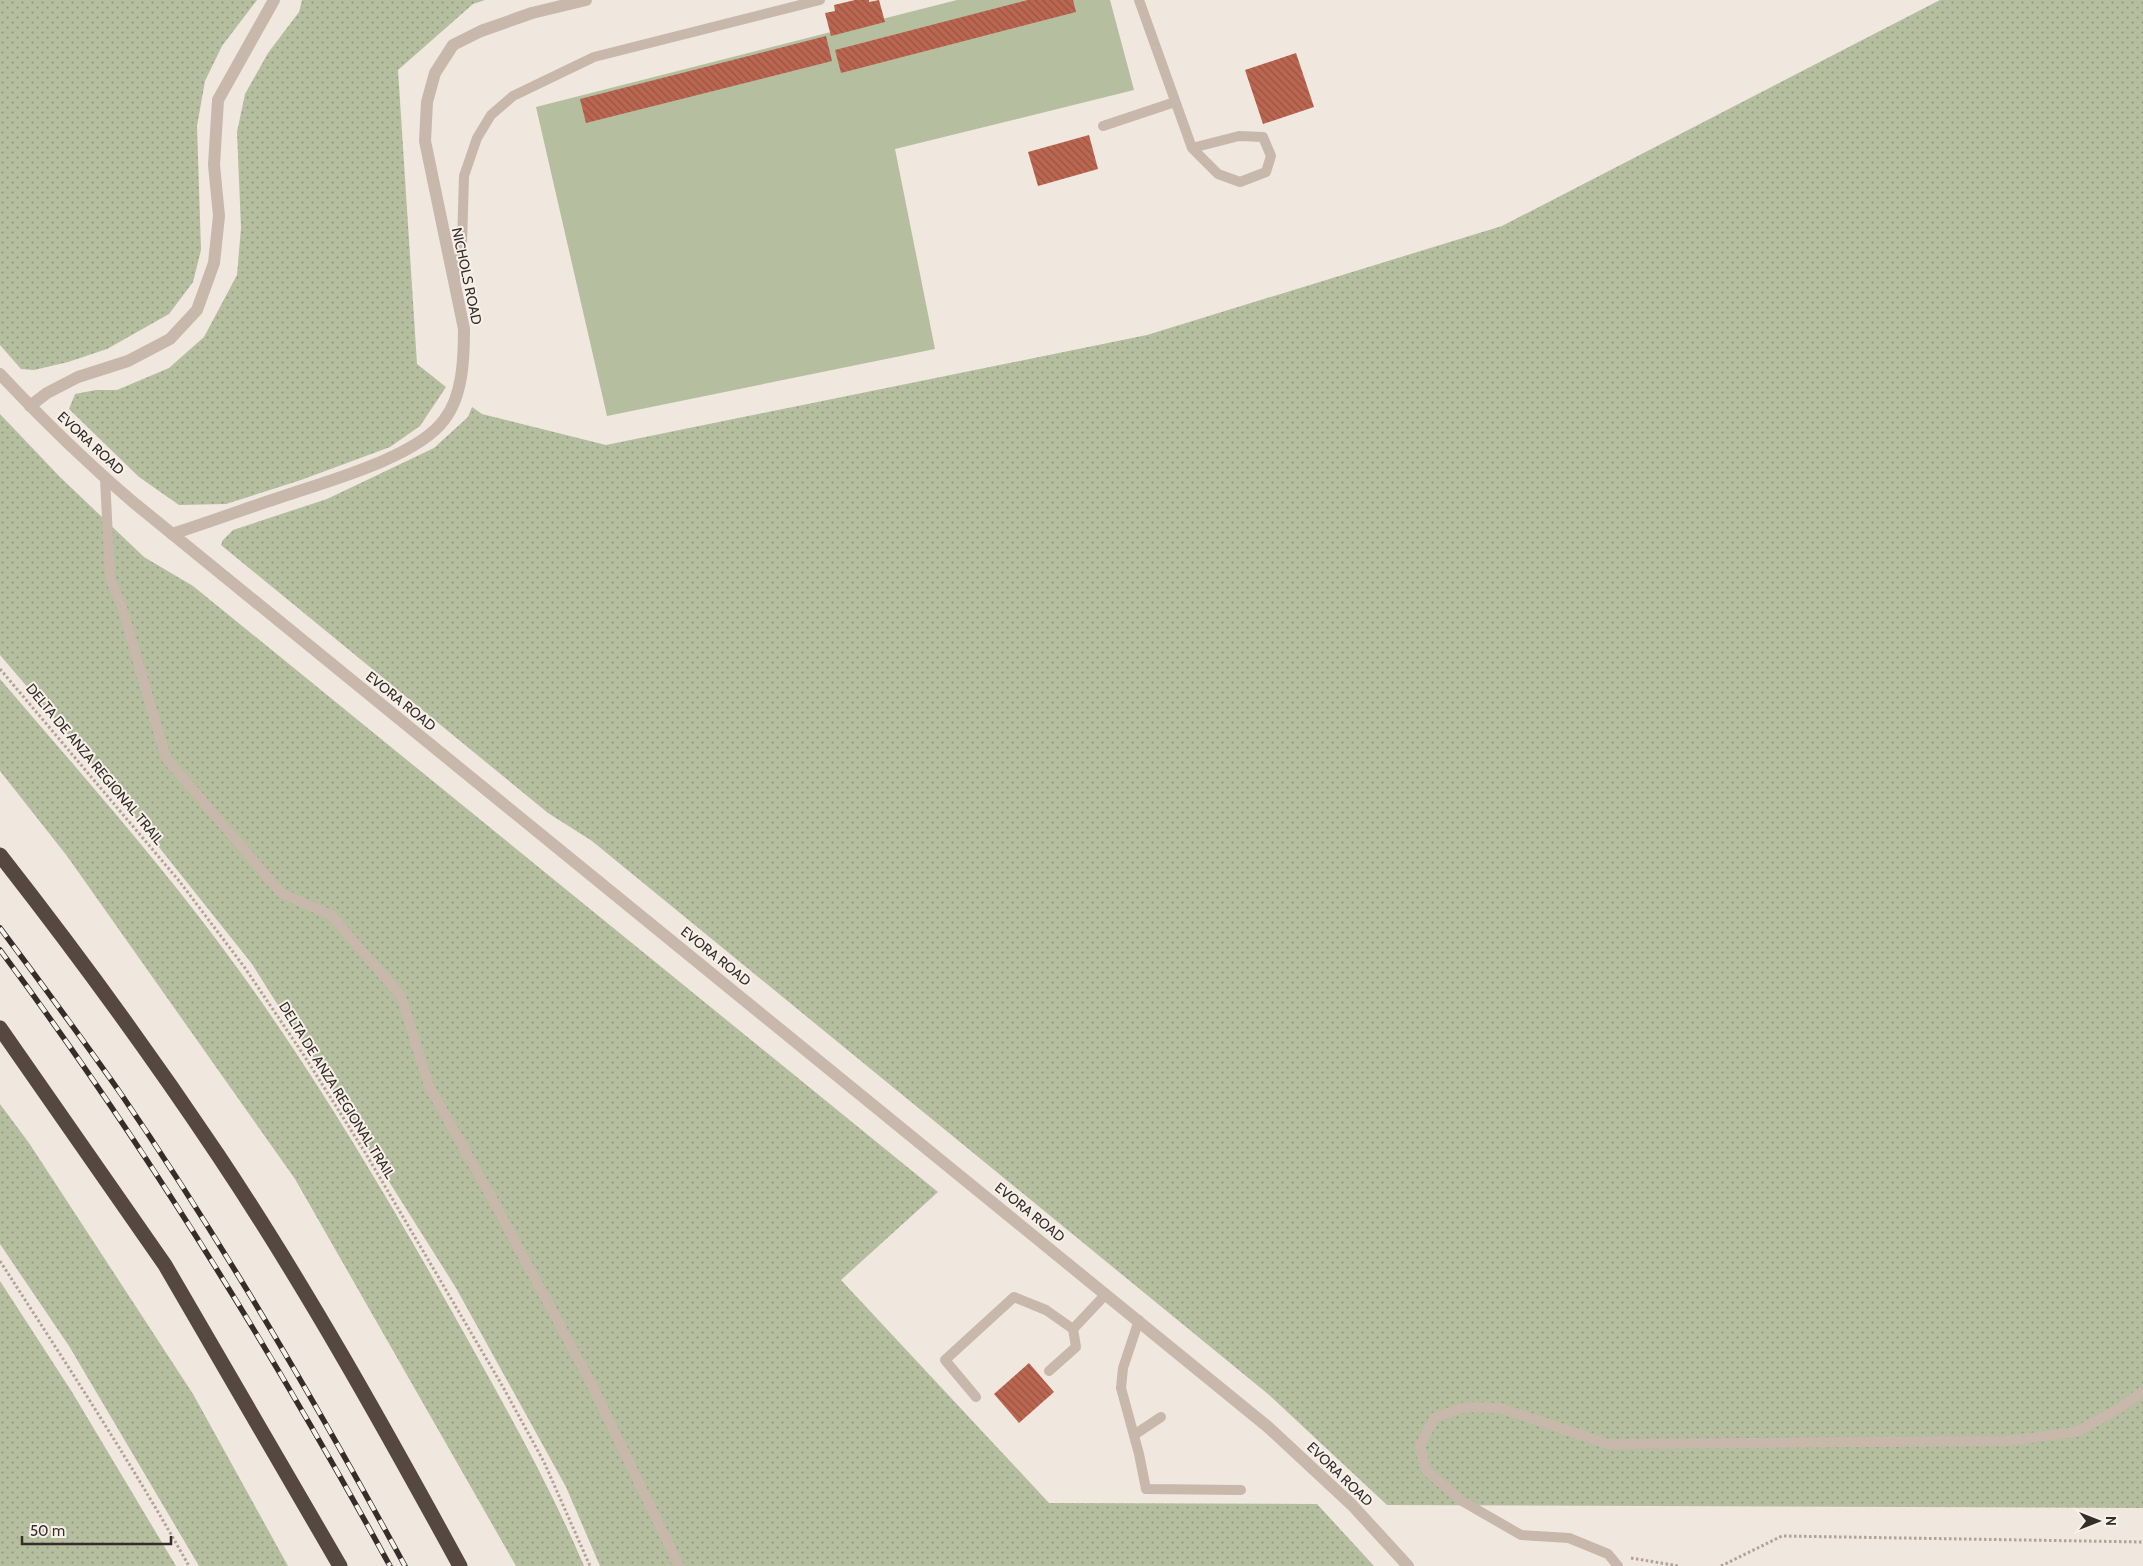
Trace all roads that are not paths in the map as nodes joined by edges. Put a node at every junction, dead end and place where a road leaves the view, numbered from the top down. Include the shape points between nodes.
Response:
1 (274, 0) edge
2 (586, 0) edge
3 (820, 0) edge
4 (1139, 0) edge
5 (1175, 102) junction
6 (1102, 126) dead end
7 (1192, 148) junction
8 (454, 284) junction
9 (0, 374) edge
10 (30, 406) junction
11 (105, 478) junction
12 (172, 534) junction
13 (0, 855) edge
14 (0, 1028) edge
15 (1106, 1294) junction
16 (1138, 1320) junction
17 (1073, 1329) junction
18 (1049, 1371) dead end
19 (2143, 1391) edge
20 (976, 1398) dead end
21 (1161, 1417) dead end
22 (1134, 1435) junction
23 (1241, 1490) dead end
24 (340, 1566) edge
25 (460, 1566) edge
26 (679, 1566) edge
27 (1408, 1566) edge
28 (1618, 1566) edge

1 - 10 street via 218,100 214,165 219,216 214,263 197,310 170,339 128,361 78,377
2 - 8 street, NICHOLS ROAD via 532,13 481,31 453,45 435,73 427,102 424,141
3 - 8 lane via 594,57 513,96 491,115 477,138 464,176 462,244
4 - 5 lane
5 - 6 lane
5 - 7 lane
7 - 7 lane via 1218,174 1240,182 1266,172 1271,156 1263,137 1239,136
8 - 12 street, NICHOLS ROAD via 464,329 464,360 459,389 445,420 424,440 359,470
9 - 10 street, EVORA ROAD
10 - 11 street, EVORA ROAD
11 - 12 street, EVORA ROAD
11 - 26 lane via 110,578 121,604 166,758 281,892 331,915 401,996 429,1086 590,1383
12 - 15 street, EVORA ROAD
13 - 25 highway via 128,1022 219,1156 310,1302
14 - 24 highway via 165,1265
15 - 16 street, EVORA ROAD
15 - 17 lane
16 - 22 lane via 1123,1368 1121,1388
16 - 27 street, EVORA ROAD via 1324,1477
17 - 18 lane via 1076,1347
17 - 20 lane via 1046,1310 1014,1297 945,1360
19 - 28 lane via 2076,1432 2007,1441 1608,1444 1501,1408 1465,1407 1434,1418 1420,1446 1426,1470 1462,1501 1521,1535 1568,1538 1608,1554
21 - 22 lane
22 - 23 lane via 1146,1489

